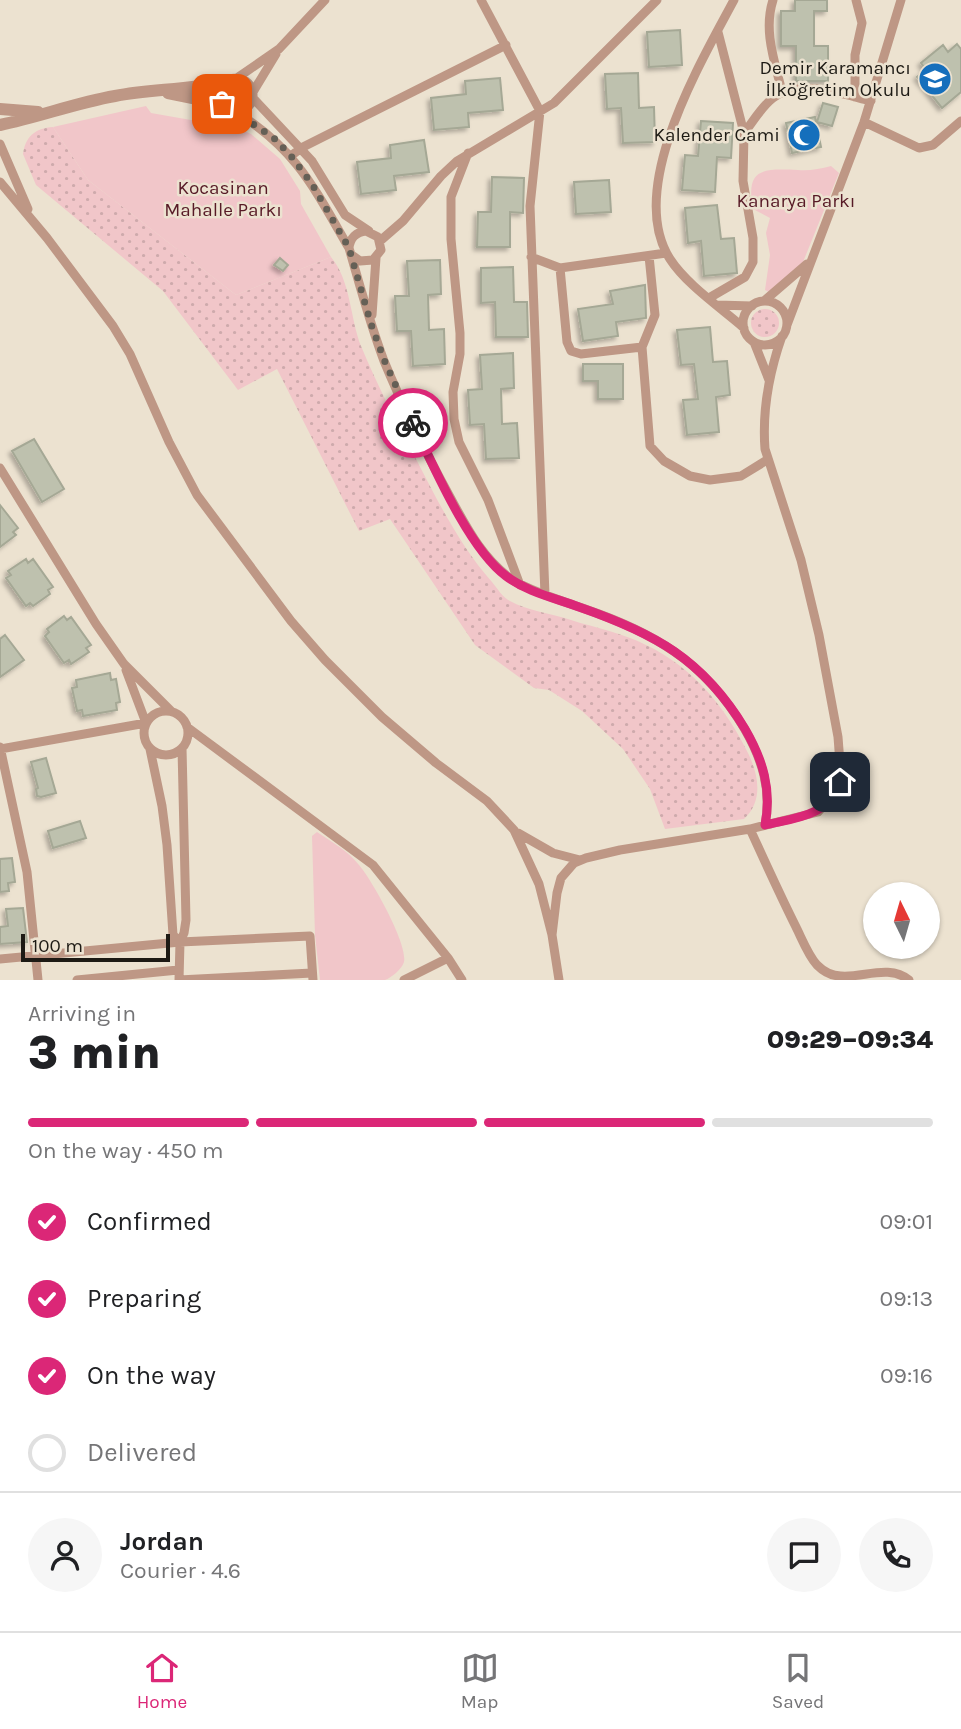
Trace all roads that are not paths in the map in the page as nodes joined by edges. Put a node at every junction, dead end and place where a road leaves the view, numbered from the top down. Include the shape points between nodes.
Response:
1 (325, 0) edge
2 (481, 0) edge
3 (657, 0) edge
4 (734, 0) edge
5 (772, 0) edge
6 (856, 0) edge
7 (901, 0) edge
8 (718, 32) junction
9 (506, 45) junction
10 (279, 49) junction
11 (232, 79) junction
12 (161, 91) junction
13 (782, 92) junction
14 (253, 95) junction
15 (855, 97) junction
16 (871, 101) junction
17 (222, 104) junction
18 (0, 109) edge
19 (236, 111) junction
20 (540, 111) junction
21 (41, 113) junction
22 (961, 121) edge
23 (864, 122) junction
24 (0, 125) edge
25 (744, 134) junction
26 (0, 144) edge
27 (301, 148) junction
28 (468, 153) junction
29 (291, 156) junction
30 (0, 182) edge
31 (33, 220) junction
32 (371, 232) junction
33 (380, 241) junction
34 (351, 252) junction
35 (666, 253) junction
36 (649, 256) junction
37 (531, 257) junction
38 (376, 258) junction
39 (811, 260) junction
40 (560, 268) junction
41 (713, 301) junction
42 (764, 302) junction
43 (752, 306) junction
44 (371, 324) junction
45 (787, 325) junction
46 (744, 328) junction
47 (782, 336) junction
48 (754, 342) junction
49 (642, 347) junction
50 (769, 380) junction
51 (768, 460) junction
52 (0, 468) edge
53 (520, 585) junction
54 (545, 595) junction
55 (124, 664) junction
56 (171, 711) junction
57 (146, 723) junction
58 (187, 727) junction
59 (0, 748) edge
60 (182, 748) junction
61 (150, 749) junction
62 (765, 825) junction
63 (750, 829) junction
64 (514, 830) junction
65 (580, 860) junction
66 (552, 935) junction
67 (180, 942) junction
68 (37, 956) junction
69 (448, 958) junction
70 (0, 959) edge
71 (312, 976) edge
72 (178, 977) edge
73 (38, 980) edge
74 (77, 980) edge
75 (404, 980) edge
76 (462, 980) edge
77 (559, 980) edge
78 (909, 980) edge

1 - 10 street
2 - 9 street
3 - 20 street via 554,103
4 - 8 street
5 - 13 street via 769,34
6 - 15 street via 862,23 855,55
7 - 16 street
8 - 25 street
8 - 35 street via 679,110 663,156 657,212
9 - 20 street
9 - 27 street
10 - 11 street
10 - 14 street
11 - 12 street
11 - 14 street via 248,82
11 - 17 street via 220,89
12 - 17 street
12 - 21 street via 96,99
13 - 15 street via 830,91
13 - 25 street via 767,103
14 - 19 street via 246,108
14 - 27 street
15 - 16 street
16 - 23 street
17 - 19 street
18 - 21 street
19 - 29 street
20 - 28 street
20 - 37 street via 530,206
21 - 24 street
22 - 23 street via 933,145 919,148
23 - 39 street
25 - 41 street via 743,181 753,262 745,278
26 - 31 street
27 - 29 street
27 - 32 street via 340,208
28 - 33 street
28 - 53 street via 451,197 460,333 454,419 459,442 488,500
29 - 34 street
30 - 31 street
31 - 64 street via 120,337 197,495 291,621 383,718 487,801
32 - 33 street
32 - 34 street via 351,239
33 - 38 street
34 - 38 street via 364,262
34 - 44 street
35 - 36 street
35 - 41 street
36 - 40 street
36 - 49 street via 655,315
37 - 40 street
37 - 54 street
38 - 44 street
39 - 42 street
39 - 45 street
40 - 49 street via 571,351 581,354
41 - 43 street
41 - 46 street
42 - 43 street
42 - 45 street via 780,308
43 - 46 street via 745,315
44 - 53 street via 414,425 460,515 489,561
45 - 47 street
46 - 48 street
47 - 48 street via 766,345
47 - 50 street
48 - 50 street
49 - 51 street via 650,446 664,461 690,476 710,480 741,476
50 - 51 street via 764,431
51 - 62 street via 811,597 836,724 841,776 836,793 818,812
52 - 55 street
53 - 54 street
54 - 62 street via 653,636 704,675 741,723 759,757 768,795
55 - 56 street
55 - 57 street
56 - 57 street via 156,713
56 - 58 street
57 - 59 street
57 - 61 street via 144,737
58 - 60 street
58 - 69 street via 373,864
59 - 68 street via 27,872
60 - 61 street via 163,755
60 - 67 street via 186,920
61 - 67 street via 167,845 173,935
62 - 63 street
63 - 65 street
63 - 78 street via 820,968 835,976 889,972
64 - 65 street via 541,848
64 - 66 street via 539,884
65 - 66 street via 558,885
66 - 77 street
67 - 68 street
67 - 71 street via 310,936
67 - 72 street
68 - 70 street
68 - 73 street
69 - 75 street
69 - 76 street
71 - 72 street
72 - 74 street

